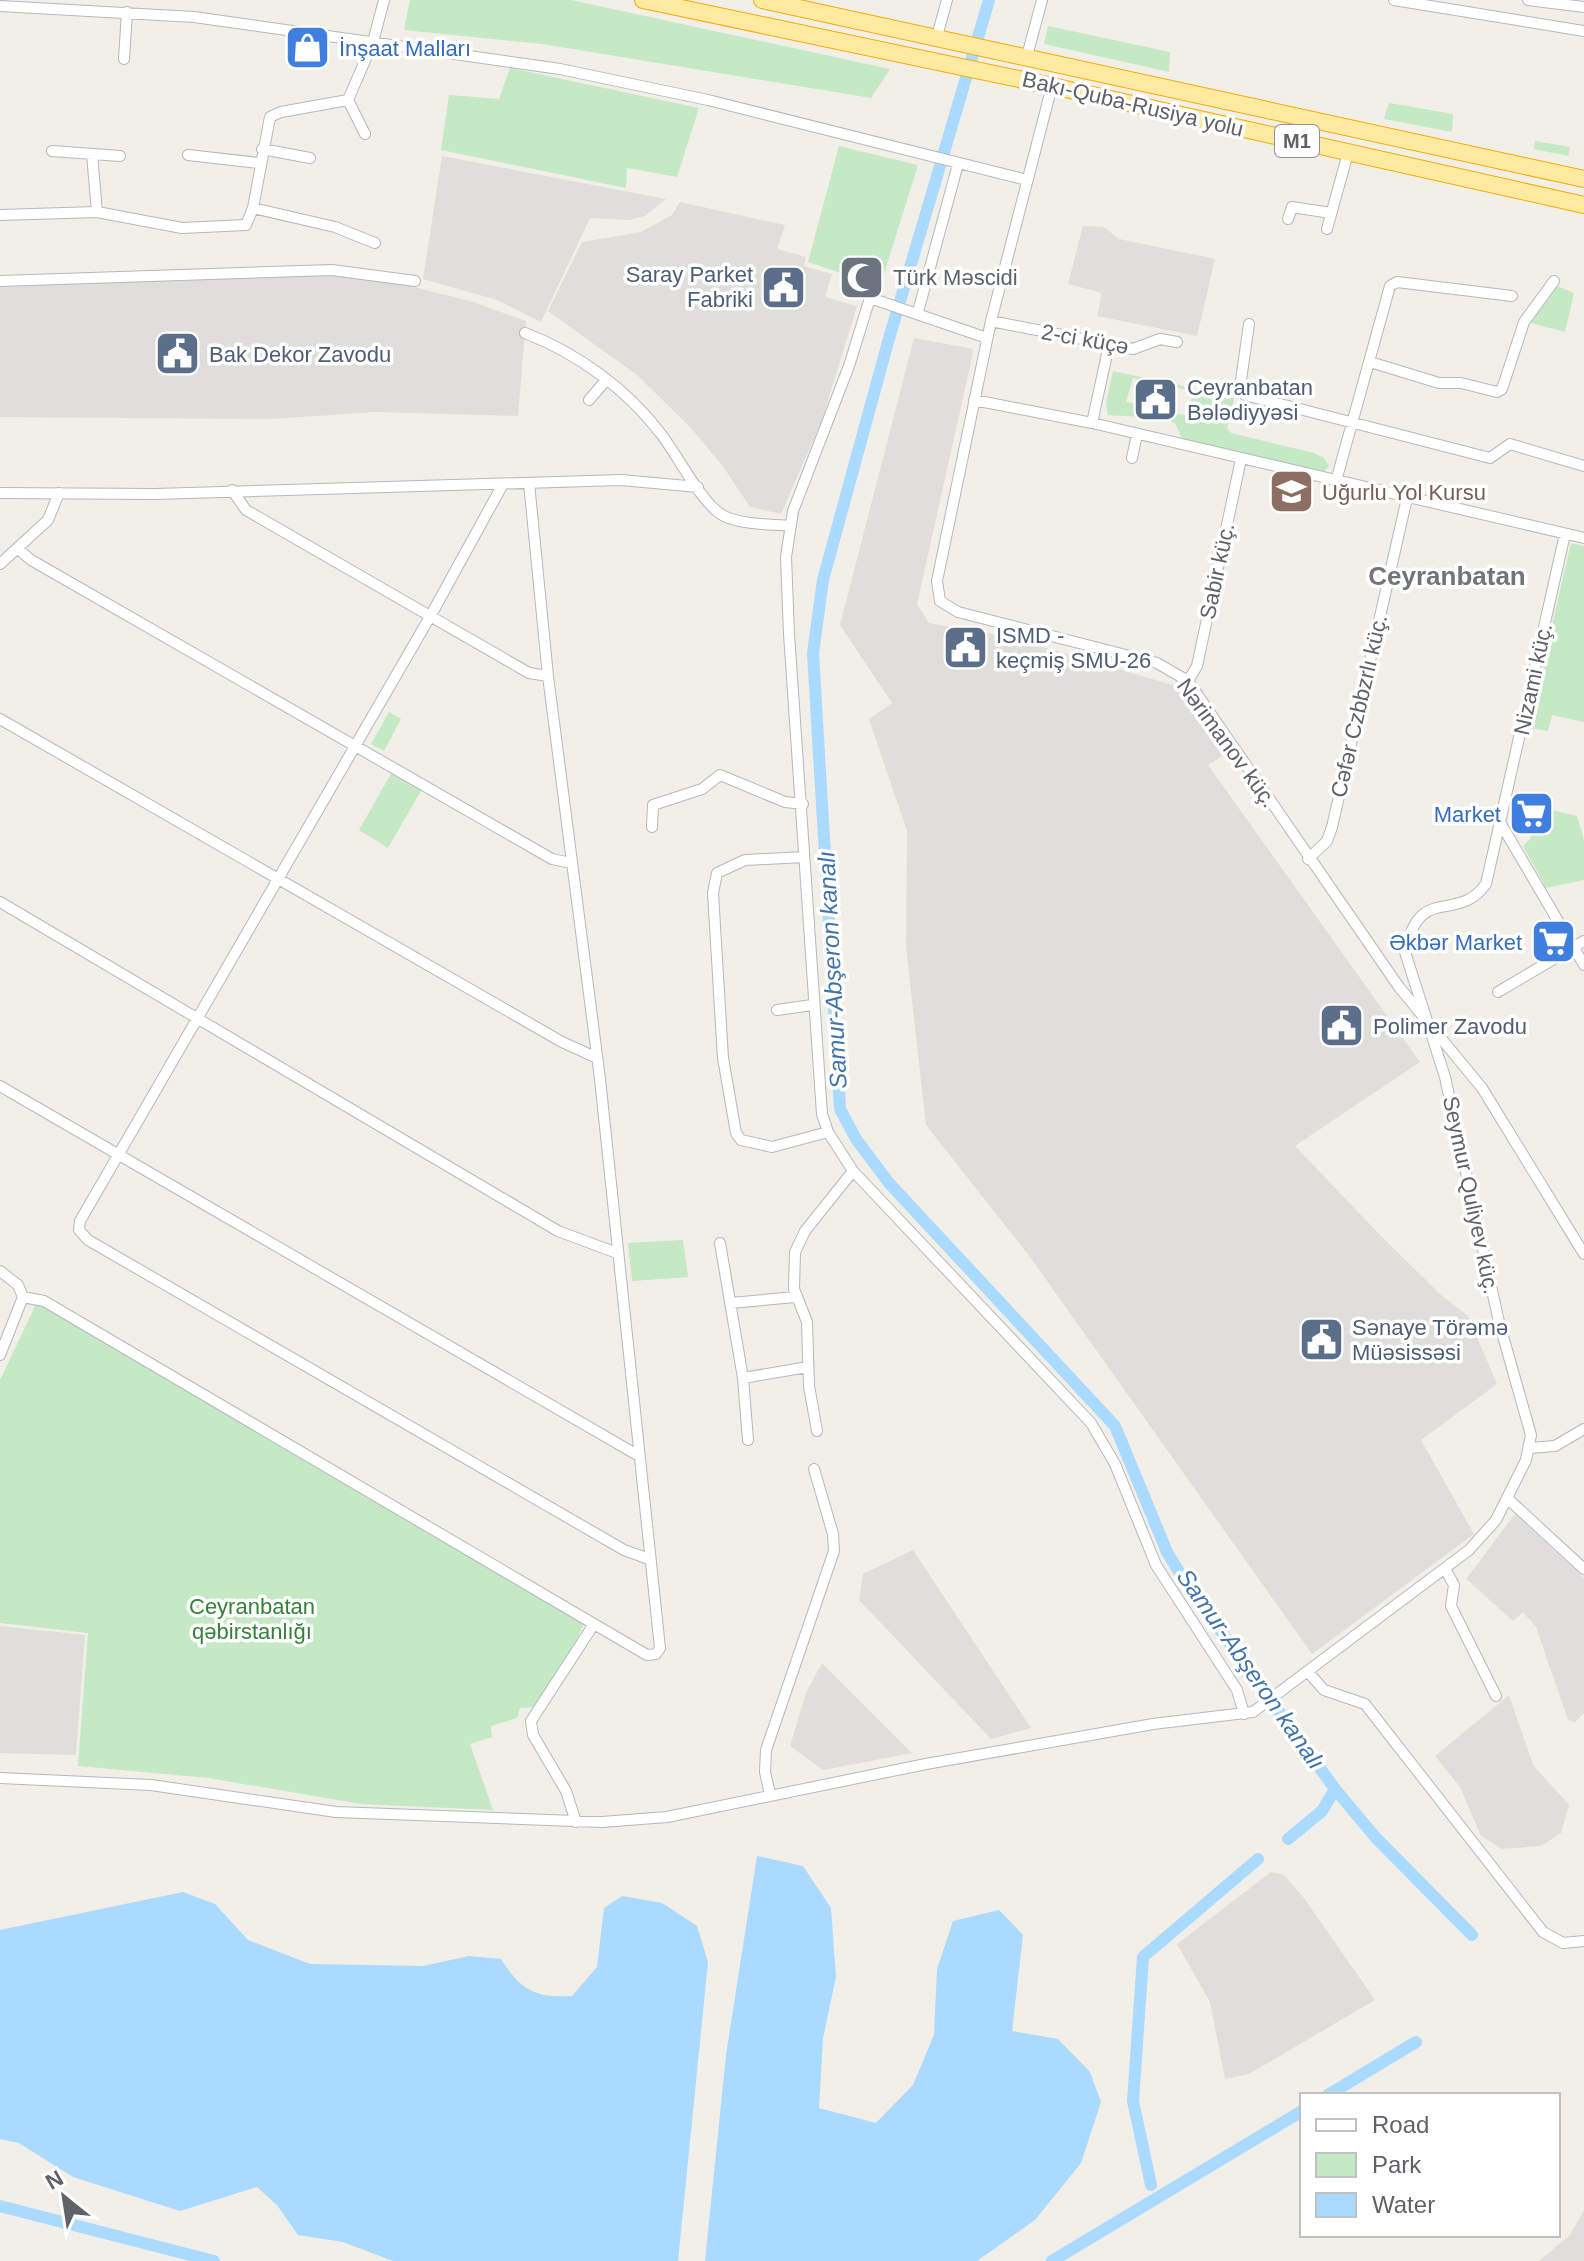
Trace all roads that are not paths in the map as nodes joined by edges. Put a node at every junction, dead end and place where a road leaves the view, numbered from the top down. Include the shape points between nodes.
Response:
1 (384, 0) edge
2 (643, 0) edge
3 (762, 0) edge
4 (947, 0) edge
5 (1042, 0) edge
6 (1394, 0) edge
7 (1528, 0) edge
8 (0, 6) edge
9 (1584, 7) edge
10 (127, 12) junction
11 (1584, 31) edge
12 (942, 37) junction
13 (373, 42) junction
14 (1020, 54) junction
15 (124, 59) dead end
16 (1052, 86) junction
17 (348, 100) junction
18 (365, 134) dead end
19 (262, 149) junction
20 (52, 151) dead end
21 (1348, 153) junction
22 (92, 154) junction
23 (188, 155) dead end
24 (120, 156) dead end
25 (310, 158) dead end
26 (259, 163) junction
27 (957, 164) junction
28 (1584, 179) edge
29 (1027, 180) junction
30 (1584, 205) edge
31 (253, 208) junction
32 (97, 212) junction
33 (1331, 213) junction
34 (0, 215) edge
35 (1288, 219) dead end
36 (1327, 229) dead end
37 (375, 243) dead end
38 (0, 281) edge
39 (415, 281) dead end
40 (1554, 281) dead end
41 (1512, 296) dead end
42 (918, 312) junction
43 (991, 321) junction
44 (1249, 324) dead end
45 (525, 333) dead end
46 (987, 338) junction
47 (1177, 342) dead end
48 (1109, 345) junction
49 (1370, 362) junction
50 (606, 380) junction
51 (589, 400) dead end
52 (974, 400) junction
53 (1092, 423) junction
54 (1353, 423) junction
55 (1137, 434) junction
56 (1132, 458) dead end
57 (1241, 459) junction
58 (1584, 466) edge
59 (1336, 481) junction
60 (529, 483) junction
61 (503, 484) junction
62 (698, 487) junction
63 (232, 490) junction
64 (0, 493) edge
65 (59, 493) junction
66 (1407, 498) junction
67 (791, 526) junction
68 (1565, 534) junction
69 (1584, 538) edge
70 (18, 549) junction
71 (0, 564) edge
72 (431, 615) junction
73 (548, 676) junction
74 (1188, 681) junction
75 (0, 719) edge
76 (355, 745) junction
77 (803, 804) junction
78 (1501, 824) junction
79 (652, 827) dead end
80 (804, 857) junction
81 (1308, 859) junction
82 (571, 863) junction
83 (278, 881) junction
84 (0, 902) edge
85 (1584, 941) edge
86 (1574, 948) junction
87 (1584, 965) edge
88 (1498, 992) dead end
89 (812, 1005) junction
90 (777, 1010) dead end
91 (199, 1019) junction
92 (1426, 1020) junction
93 (595, 1057) junction
94 (0, 1086) edge
95 (828, 1132) junction
96 (119, 1156) junction
97 (853, 1171) junction
98 (720, 1243) dead end
99 (617, 1253) junction
100 (1584, 1254) edge
101 (0, 1271) edge
102 (23, 1297) junction
103 (795, 1297) junction
104 (731, 1303) junction
105 (0, 1355) edge
106 (808, 1367) junction
107 (743, 1378) junction
108 (1584, 1429) edge
109 (817, 1431) dead end
110 (748, 1440) dead end
111 (1530, 1448) junction
112 (639, 1456) junction
113 (814, 1469) dead end
114 (1507, 1498) junction
115 (649, 1559) junction
116 (1445, 1569) junction
117 (1584, 1569) edge
118 (594, 1624) junction
119 (1308, 1672) junction
120 (1496, 1696) dead end
121 (1244, 1714) junction
122 (0, 1778) edge
123 (770, 1794) junction
124 (576, 1822) junction
125 (1584, 1941) edge

1 - 13 street
2 - 16 highway, Bakı-Quba-Rusiya yolu / M1
3 - 12 highway
4 - 12 street
5 - 14 street
6 - 11 street
7 - 9 street
8 - 10 street
10 - 13 street
10 - 15 street
12 - 14 highway, Bakı-Quba-Rusiya yolu
13 - 17 street
13 - 27 street via 575,72
14 - 28 highway, Bakı-Quba-Rusiya yolu / M1
16 - 21 highway, Bakı-Quba-Rusiya yolu / M1
16 - 29 street, Nərimanov küç.
17 - 18 street
17 - 19 street via 275,114
19 - 25 street
19 - 26 street
20 - 22 street
21 - 30 highway, Bakı-Quba-Rusiya yolu / M1
21 - 33 street
22 - 24 street
22 - 32 street
23 - 26 street
26 - 31 street
27 - 29 street
27 - 42 street
29 - 43 street, Nərimanov küç.
31 - 32 street via 250,221 241,226 182,228
31 - 37 street via 335,227
32 - 34 street
33 - 35 street via 1292,207
33 - 36 street
38 - 39 street via 332,270
40 - 49 street via 1524,322 1497,392 1439,383
41 - 49 street via 1393,283
42 - 46 street
42 - 67 street via 870,298
43 - 46 street, Nərimanov küç.
43 - 48 street, 2-ci küçə
44 - 54 street via 1241,392
45 - 50 street via 566,351
46 - 52 street, Nərimanov küç.
47 - 48 street, 2-ci küçə via 1160,339 1133,349
48 - 53 street
49 - 54 street
50 - 51 street
50 - 62 street via 660,432
52 - 53 street
52 - 74 street, Nərimanov küç. via 937,581 940,601 958,612 1157,663
53 - 55 street
54 - 58 street via 1490,458 1510,444
54 - 59 street
55 - 56 street
55 - 57 street
57 - 59 street
57 - 74 street, Sabir küç. via 1197,666
59 - 66 street
60 - 61 street
60 - 62 street via 621,480
60 - 73 street
61 - 63 street
61 - 72 street
62 - 67 street via 724,516
63 - 65 street
63 - 72 street via 246,510
64 - 65 street
65 - 70 street via 48,520
66 - 68 street
66 - 81 street, Cəfər Czbbzrlı küç. via 1332,827 1327,841
67 - 77 street via 786,557 789,634
68 - 69 street
68 - 78 street, Nizami küç.
70 - 71 street
70 - 76 street
72 - 73 street via 529,673
72 - 76 street
73 - 82 street
74 - 81 street, Nərimanov küç.
75 - 83 street
76 - 82 street via 552,859
76 - 83 street
77 - 79 street via 785,802 720,775 702,789 653,805
77 - 80 street
78 - 86 street
78 - 92 street, Nizami küç. via 1486,884 1477,896 1426,910 1408,937 1408,967
80 - 89 street
80 - 95 street via 745,860 717,873 713,893 723,1058 741,1140 772,1147
81 - 92 street, Nərimanov küç.
82 - 93 street
83 - 91 street
83 - 93 street
84 - 91 street
85 - 86 street
86 - 87 street
86 - 88 street
89 - 90 street
89 - 95 street via 818,1090
91 - 96 street
91 - 99 street via 558,1231
92 - 100 street, Nərimanov küç. via 1500,1114
92 - 111 street, Seymur Quliyev küç. via 1445,1077
93 - 99 street
94 - 96 street
95 - 97 street
96 - 112 street
96 - 115 street via 80,1221 79,1230 88,1240 624,1550
97 - 103 street via 797,1243
97 - 121 street via 1091,1423 1115,1464 1156,1565 1237,1690
98 - 104 street
99 - 112 street
101 - 102 street via 18,1285
102 - 105 street
102 - 118 street via 44,1301
103 - 104 street
103 - 106 street via 807,1322
104 - 107 street
106 - 107 street
106 - 109 street
107 - 110 street
108 - 111 street via 1555,1446
111 - 114 street
112 - 115 street
113 - 123 street via 834,1551 766,1750
114 - 116 street via 1483,1538
114 - 117 street
115 - 118 street via 660,1637 656,1654 647,1655
116 - 119 street
116 - 120 street via 1454,1585 1451,1606
118 - 124 street via 530,1727 566,1791
119 - 121 street
119 - 125 street via 1324,1690 1365,1704 1543,1932 1563,1943
121 - 123 street via 1113,1730
122 - 124 street via 163,1786 336,1812
123 - 124 street via 645,1820

